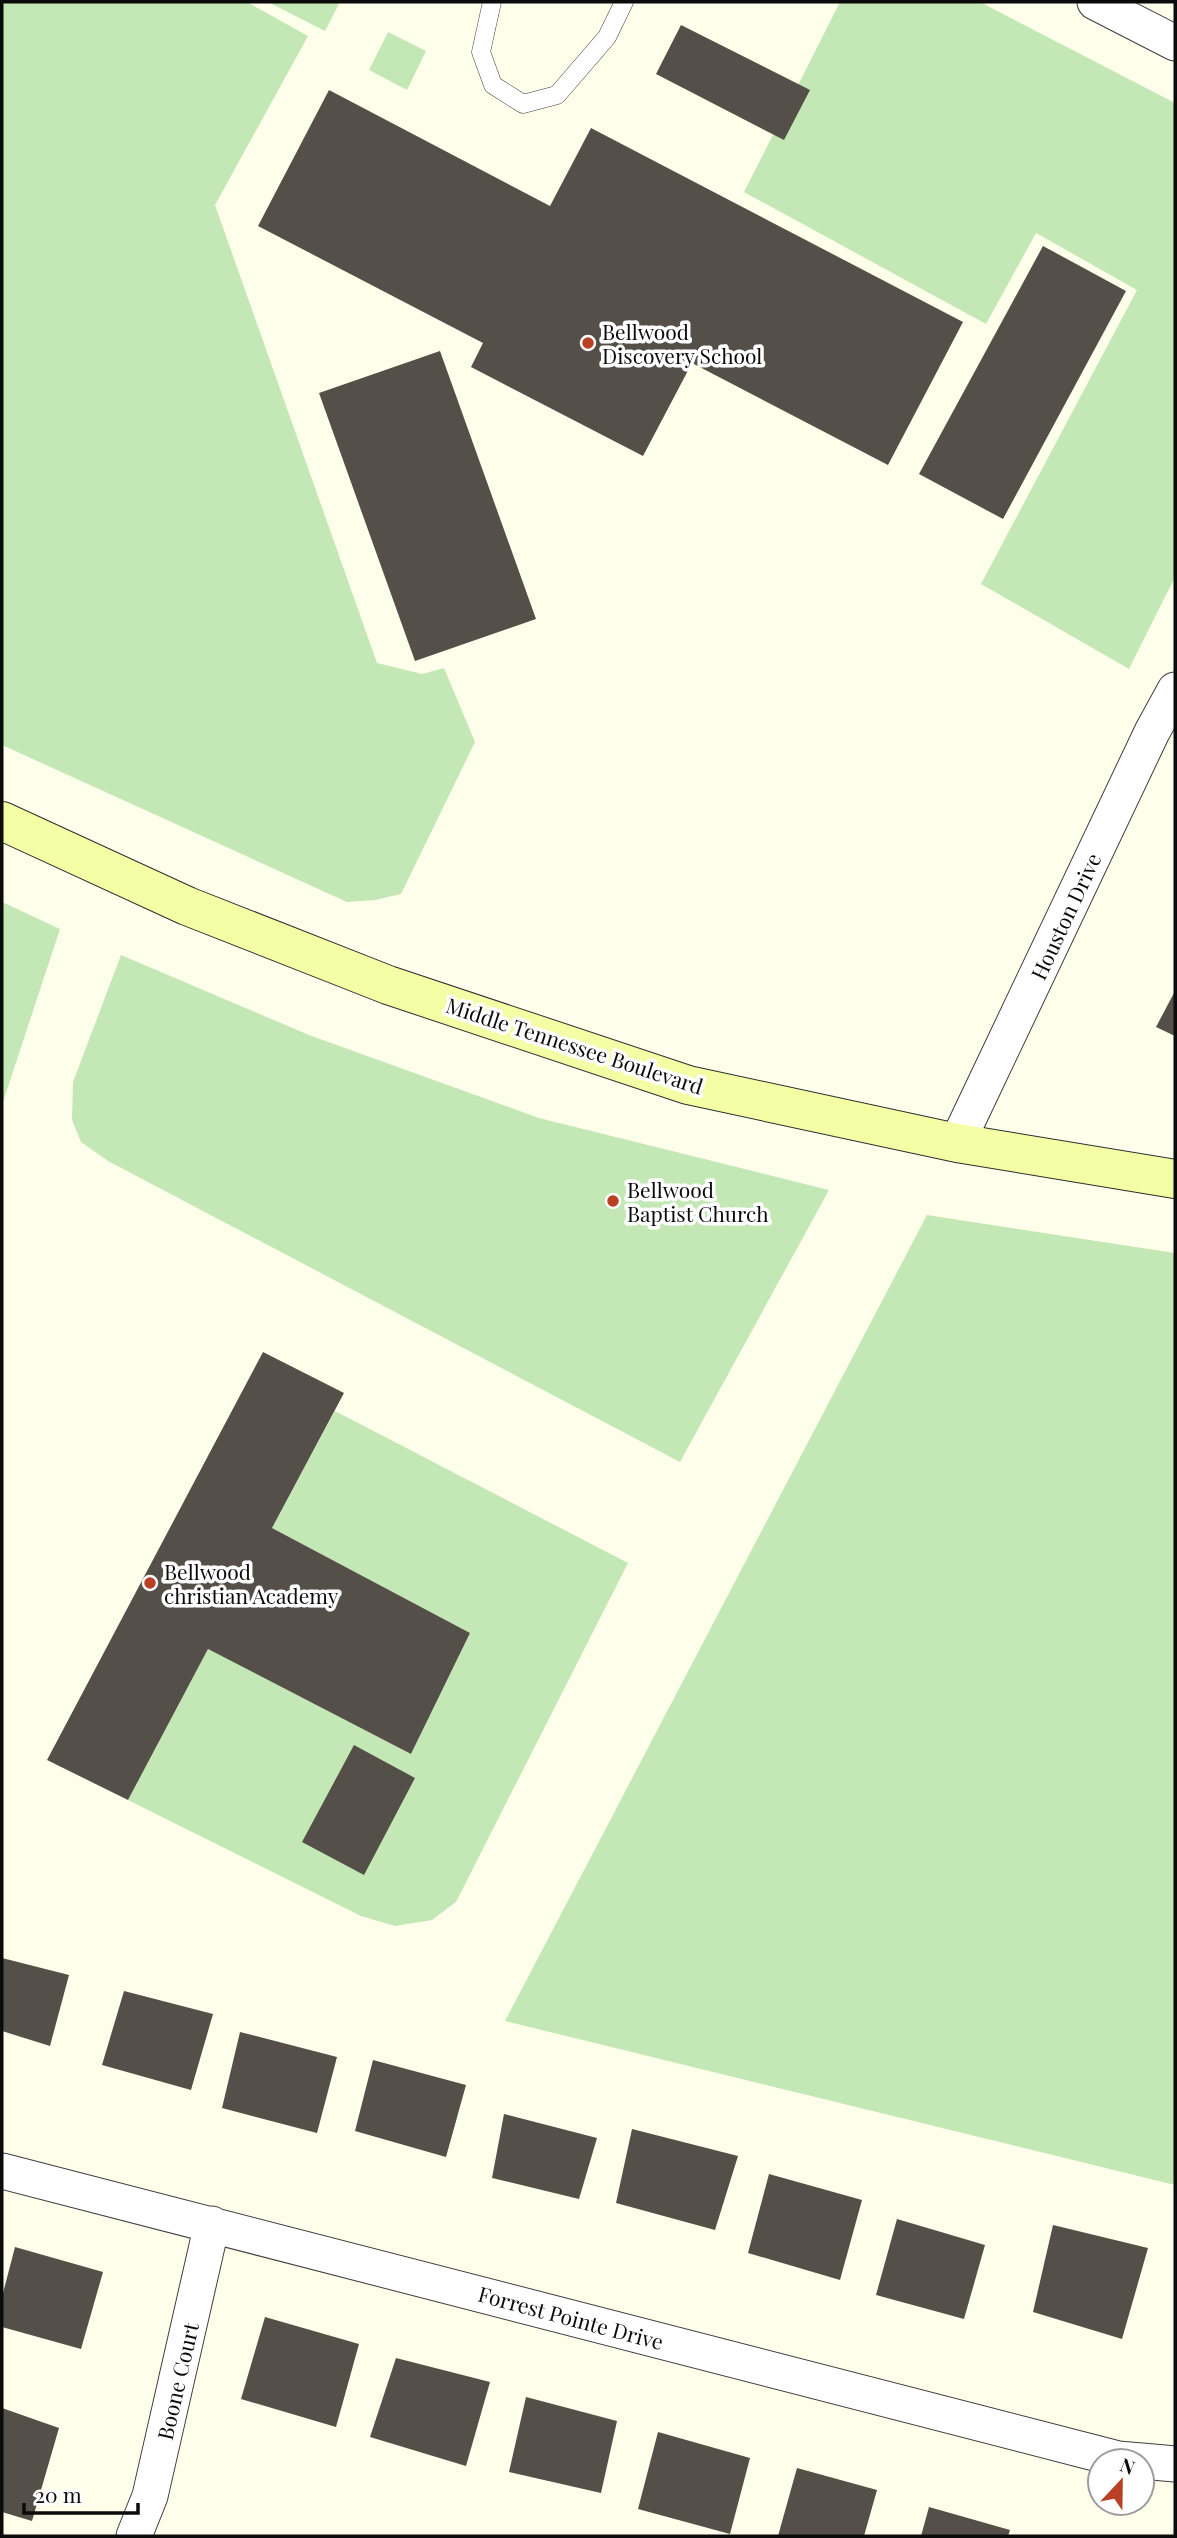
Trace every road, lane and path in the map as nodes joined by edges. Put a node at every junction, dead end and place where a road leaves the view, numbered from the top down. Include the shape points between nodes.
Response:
1 (492, 2) edge
2 (624, 2) edge
3 (1095, 2) edge
4 (1175, 43) edge
5 (1175, 690) edge
6 (2, 821) edge
7 (957, 1143) junction
8 (1175, 1178) edge
9 (2, 2171) edge
10 (212, 2224) junction
11 (1086, 2451) edge
12 (1156, 2462) edge
13 (1175, 2464) edge
14 (134, 2536) edge

1 - 2 lane via 481,51 494,85 523,104 557,95 607,37
3 - 4 street
5 - 7 street, Houston Drive
6 - 7 main road, Middle Tennessee Boulevard via 187,906 388,985 688,1085
7 - 8 main road, Middle Tennessee Boulevard
9 - 10 street, Forrest Pointe Drive
10 - 11 street, Forrest Pointe Drive
10 - 14 street, Boone Court via 150,2496
12 - 13 street, Forrest Pointe Drive

